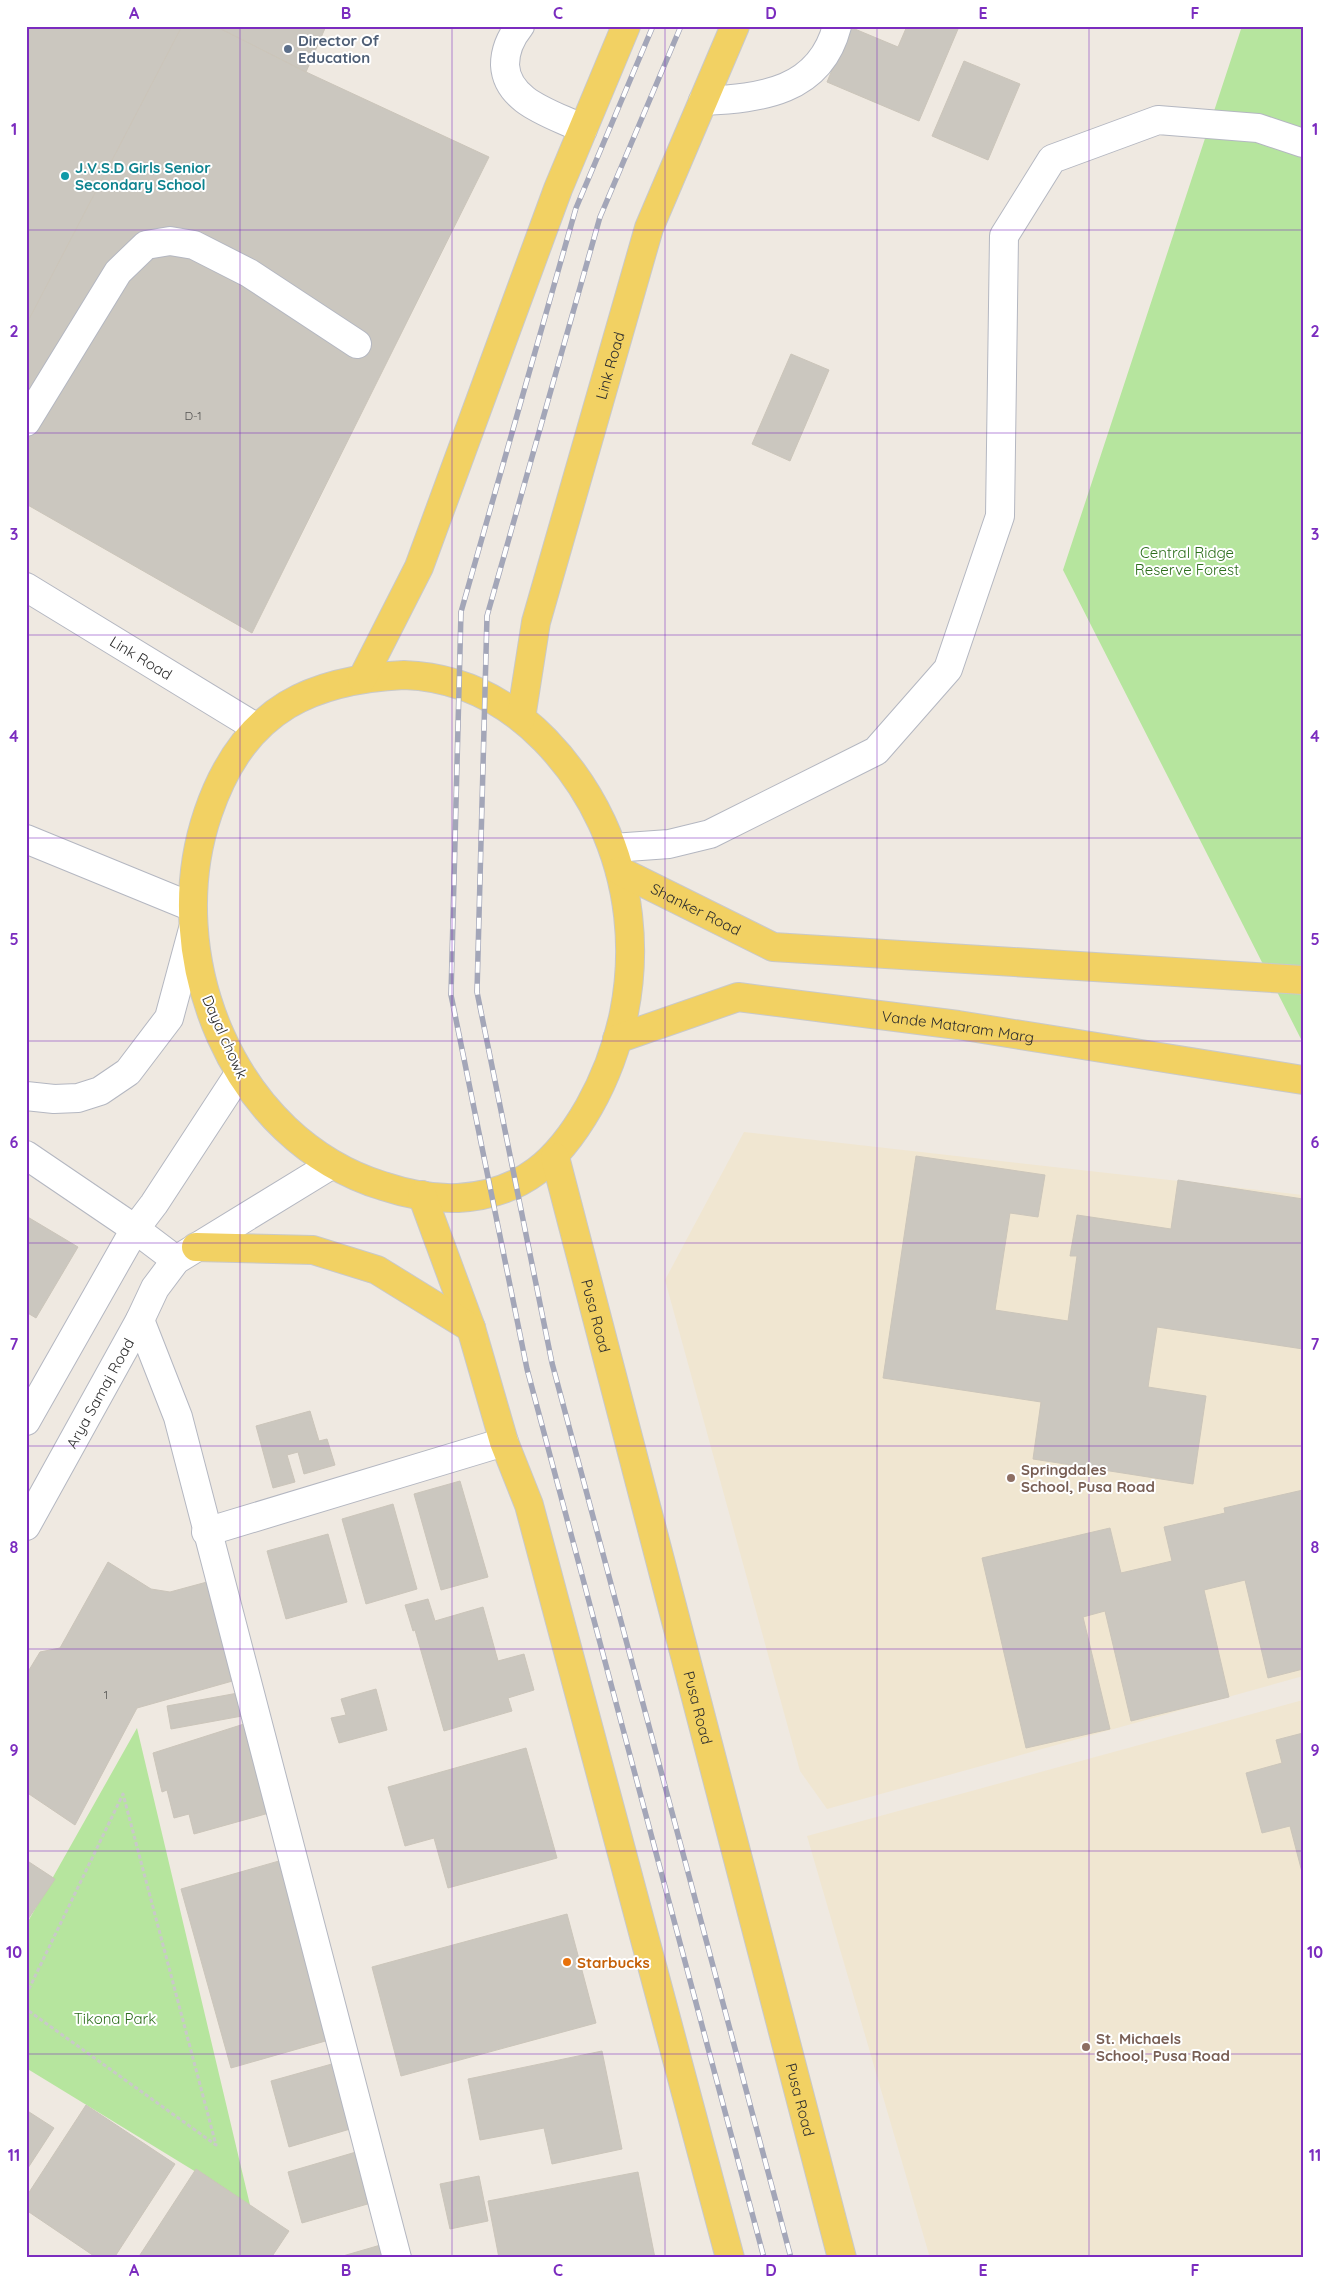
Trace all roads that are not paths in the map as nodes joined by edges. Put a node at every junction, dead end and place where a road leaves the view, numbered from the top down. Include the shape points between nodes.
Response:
1 (520, 26) edge
2 (626, 26) edge
3 (735, 26) edge
4 (837, 26) edge
5 (703, 101) junction
6 (584, 129) junction
7 (1303, 143) edge
8 (357, 344) dead end
9 (26, 422) edge
10 (26, 587) edge
11 (362, 679) junction
12 (521, 718) junction
13 (258, 728) junction
14 (26, 839) edge
15 (617, 859) junction
16 (192, 918) junction
17 (1303, 980) edge
18 (618, 1039) junction
19 (239, 1074) junction
20 (1303, 1080) edge
21 (26, 1096) edge
22 (26, 1155) edge
23 (555, 1157) junction
24 (331, 1165) junction
25 (422, 1196) junction
26 (135, 1229) junction
27 (186, 1253) junction
28 (140, 1320) junction
29 (471, 1328) junction
30 (26, 1421) edge
31 (504, 1442) junction
32 (26, 1526) edge
33 (206, 1532) junction
34 (397, 2258) edge
35 (730, 2258) edge
36 (842, 2258) edge

1 - 6 street via 509,43 505,58 506,75 512,88 520,97
2 - 6 main road
3 - 5 main road, Link Road
4 - 5 street via 832,44 820,63 801,80 775,92
5 - 12 main road, Link Road via 649,228 536,622
6 - 11 main road via 558,189 419,567
7 - 15 street via 1258,128 1158,120 1052,159 1004,236 1000,516 948,669 876,751 710,834
8 - 9 street via 249,273 194,245 170,240 146,245 118,272
10 - 13 street, Link Road
11 - 12 main road, Dayal chowk via 404,675 446,680 486,694
11 - 13 main road, Dayal chowk via 306,695
12 - 15 main road, Dayal chowk via 554,750 582,786
13 - 16 main road, Dayal chowk via 229,762 214,795 199,844
14 - 16 street
15 - 17 main road, Shanker Road via 772,947
15 - 18 main road, Dayal chowk via 628,919 630,959
16 - 19 main road, Dayal chowk via 195,953 206,1000
16 - 21 street via 168,1018 128,1072 100,1091 78,1098
18 - 20 main road, Vande Mataram Marg via 738,997 958,1025
18 - 23 main road, Dayal chowk via 592,1101
19 - 24 main road, Dayal chowk via 277,1121
19 - 26 street
22 - 26 street
23 - 25 main road, Dayal chowk via 524,1179 497,1190 460,1198
23 - 36 main road, Pusa Road
24 - 25 main road, Dayal chowk via 375,1184
24 - 27 street
25 - 29 main road
26 - 27 street
26 - 30 street
27 - 28 street, Arya Samaj Road via 155,1288
27 - 29 main road via 313,1250 377,1270
28 - 32 street, Arya Samaj Road
28 - 33 street via 178,1417
29 - 31 main road
31 - 33 street
31 - 35 main road via 529,1505
33 - 34 street

